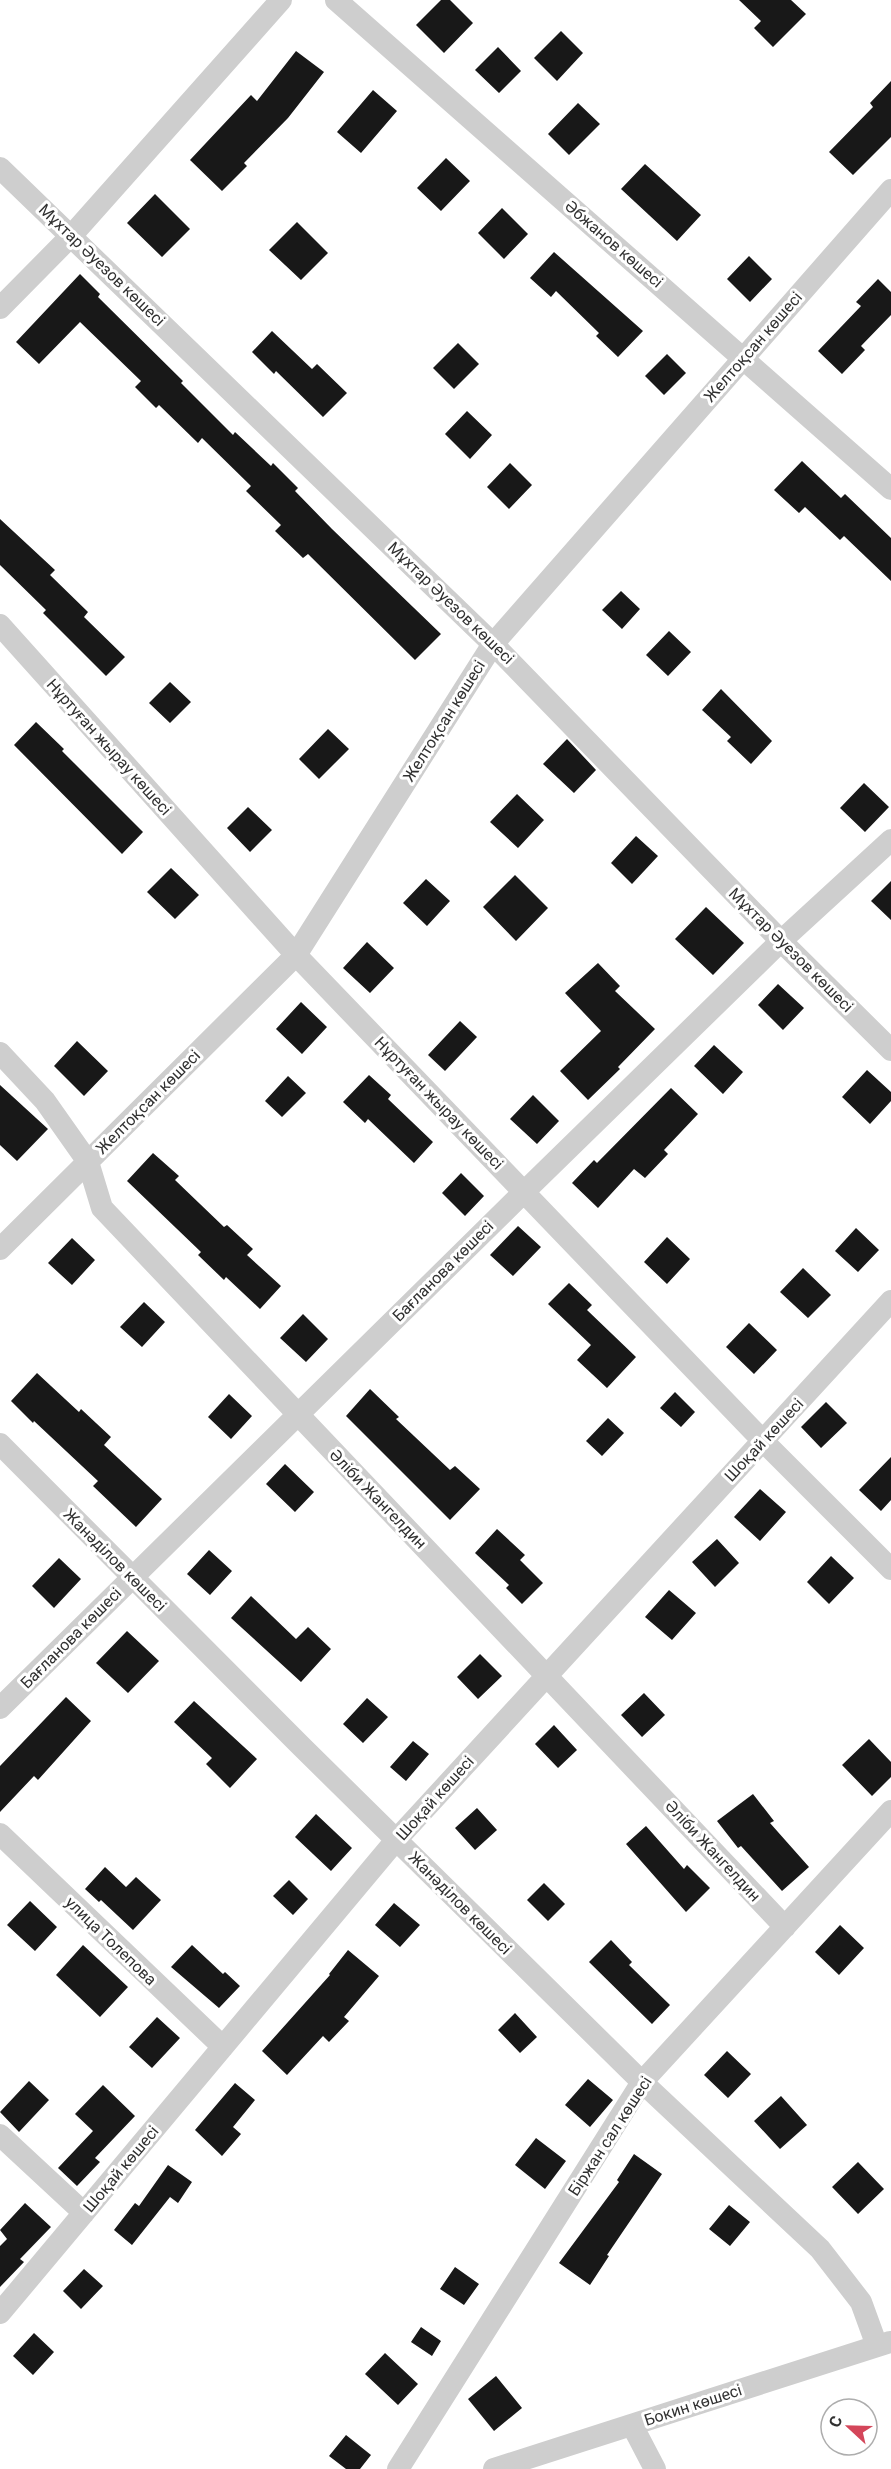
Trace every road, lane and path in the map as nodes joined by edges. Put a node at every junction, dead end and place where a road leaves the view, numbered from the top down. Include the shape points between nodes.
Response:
1 (281, 0) edge
2 (336, 0) edge
3 (0, 168) edge
4 (891, 190) edge
5 (72, 235) junction
6 (0, 309) edge
7 (744, 358) junction
8 (891, 489) edge
9 (0, 626) edge
10 (493, 644) junction
11 (891, 840) edge
12 (781, 941) junction
13 (296, 955) junction
14 (891, 1050) edge
15 (0, 1053) edge
16 (88, 1162) junction
17 (525, 1191) junction
18 (0, 1249) edge
19 (891, 1301) edge
20 (297, 1415) junction
21 (763, 1441) junction
22 (0, 1444) edge
23 (891, 1569) edge
24 (131, 1577) junction
25 (547, 1676) junction
26 (0, 1708) edge
27 (891, 1811) edge
28 (0, 1834) edge
29 (396, 1840) junction
30 (785, 1927) junction
31 (223, 2047) junction
32 (642, 2082) junction
33 (0, 2135) edge
34 (84, 2213) junction
35 (0, 2313) edge
36 (884, 2344) edge
37 (632, 2425) junction
38 (398, 2469) edge
39 (494, 2469) edge
40 (655, 2469) edge

1 - 5 street
2 - 7 street, Әбжанов көшесі
3 - 5 street, Мұхтар Әуезов көшесі
4 - 7 street, Желтоқсан көшесі
5 - 6 street
5 - 10 street, Мұхтар Әуезов көшесі
7 - 8 street, Әбжанов көшесі
7 - 10 street, Желтоқсан көшесі
9 - 13 street, Нұртуған жырау көшесі
10 - 12 street, Мұхтар Әуезов көшесі
10 - 13 street, Желтоқсан көшесі
11 - 12 street, Бағланова көшесі
12 - 14 street, Мұхтар Әуезов көшесі
12 - 17 street, Бағланова көшесі
13 - 16 street, Желтоқсан көшесі
13 - 17 street, Нұртуған жырау көшесі
15 - 16 street, Әліби Жангелдин via 45,1101
16 - 18 street, Желтоқсан көшесі
16 - 20 street, Әліби Жангелдин via 102,1208
17 - 20 street, Бағланова көшесі
17 - 21 street, Нұртуған жырау көшесі
19 - 21 street, Шоқай көшесі
20 - 24 street, Бағланова көшесі
20 - 25 street, Әліби Жангелдин
21 - 23 street, Нұртуған жырау көшесі
21 - 25 street, Шоқай көшесі
22 - 24 street, Жанәділов көшесі
24 - 26 street, Бағланова көшесі
24 - 29 street, Жанәділов көшесі
25 - 29 street, Шоқай көшесі
25 - 30 street, Әліби Жангелдин
27 - 30 street, Біржан сал көшесі
28 - 31 street, улица Толепова
29 - 31 street, Шоқай көшесі
29 - 32 street, Жанәділов көшесі
30 - 32 street, Біржан сал көшесі
31 - 34 street, Шоқай көшесі
32 - 36 street, Жанәділов көшесі via 820,2249 861,2302
32 - 38 street, Біржан сал көшесі
33 - 34 street
34 - 35 street, Шоқай көшесі
36 - 37 street, Бокин көшесі
37 - 39 street, Бокин көшесі
37 - 40 street

